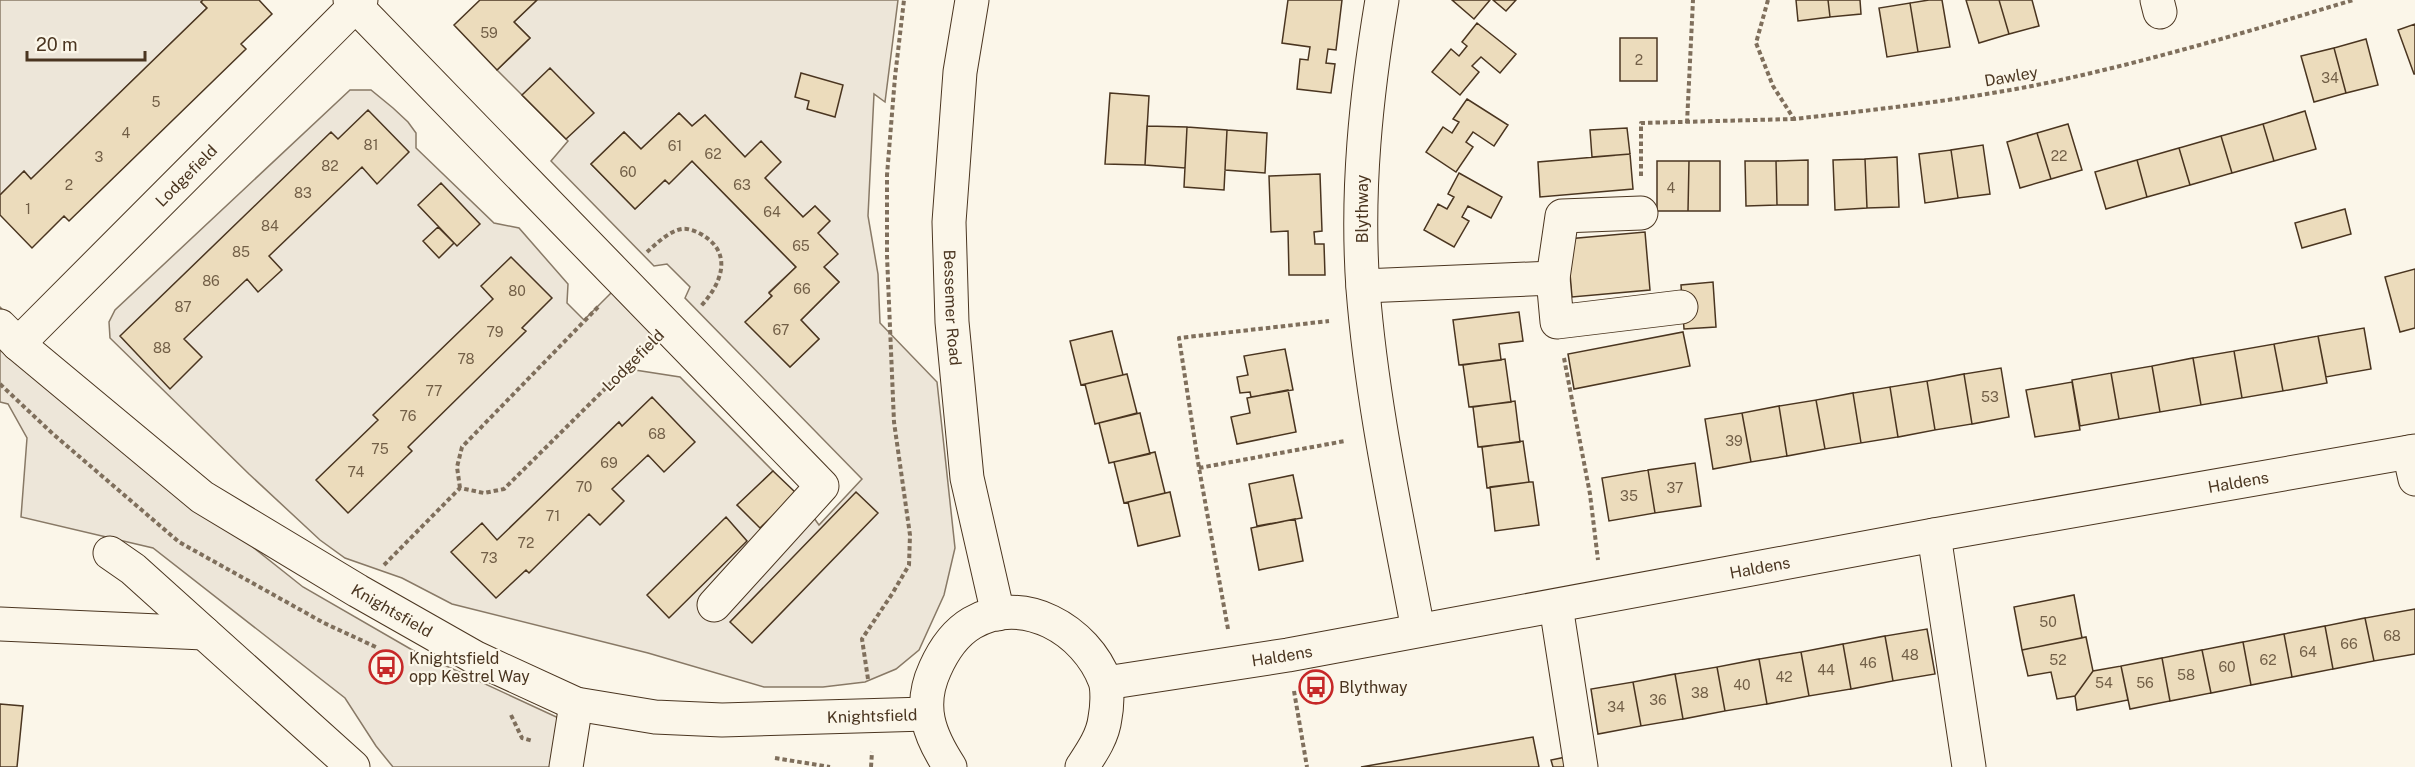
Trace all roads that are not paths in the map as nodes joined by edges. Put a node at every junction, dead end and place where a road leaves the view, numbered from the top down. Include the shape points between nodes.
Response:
1 (972, 0) edge
2 (1382, 0) edge
3 (355, 2) edge
4 (1641, 213) road end
5 (1553, 278) junction
6 (1365, 301) junction
7 (1681, 307) dead end
8 (9, 335) edge
9 (2413, 461) edge
10 (1934, 536) junction
11 (111, 553) dead end
12 (714, 605) dead end
13 (1556, 606) junction
14 (998, 614) junction
15 (0, 624) edge
16 (1418, 630) junction
17 (204, 633) junction
18 (1106, 683) junction
19 (576, 704) junction
20 (926, 714) junction
21 (353, 767) edge
22 (566, 767) edge
23 (950, 767) edge
24 (1082, 767) edge
25 (1581, 767) edge
26 (1969, 767) edge

1 - 14 street, Bessemer Road via 960,72 949,222 952,322 967,478
2 - 6 street, Blythway via 1368,85 1361,182
3 - 8 street, Lodgefield
3 - 12 street, Lodgefield via 822,486
4 - 5 street via 1562,216
5 - 6 street
5 - 7 street via 1557,322
6 - 16 street, Blythway via 1372,379
8 - 19 street, Knightsfield via 202,497 476,658
9 - 10 street, Haldens
10 - 13 street, Haldens
10 - 26 street
11 - 17 street
13 - 16 street, Haldens
13 - 25 street
14 - 18 street via 1026,613 1056,623 1076,636
14 - 20 street via 972,622 942,654 929,681
15 - 17 street
16 - 18 street, Haldens via 1172,675
17 - 21 street
18 - 24 street via 1106,719
19 - 20 street, Knightsfield via 655,717 722,720
19 - 22 street
20 - 23 street via 935,745

